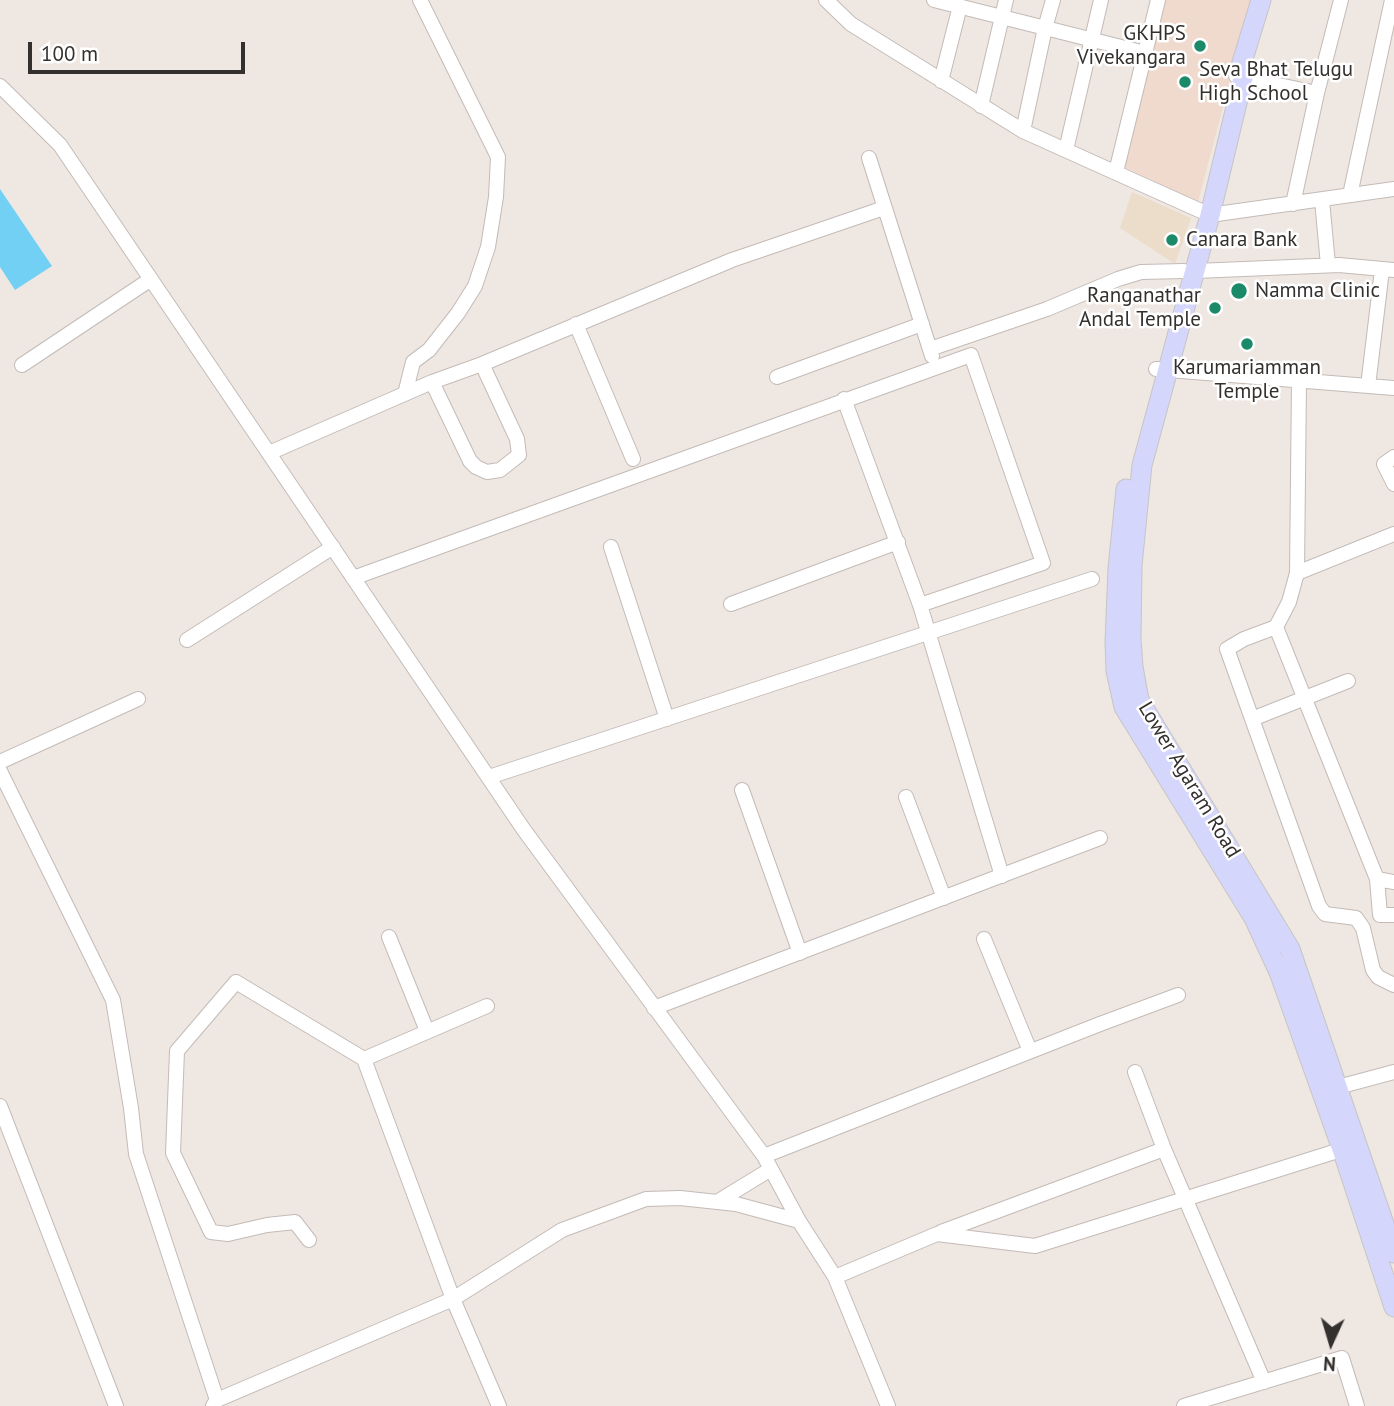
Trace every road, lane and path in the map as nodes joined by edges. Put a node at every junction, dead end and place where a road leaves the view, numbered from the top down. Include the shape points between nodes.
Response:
1 (420, 0) edge
2 (826, 0) edge
3 (934, 0) edge
4 (1006, 0) edge
5 (1053, 0) edge
6 (1101, 0) edge
7 (1158, 0) edge
8 (1261, 0) edge
9 (1341, 0) edge
10 (1392, 0) edge
11 (960, 6) junction
12 (1001, 16) junction
13 (1045, 28) junction
14 (1091, 39) junction
15 (1144, 53) junction
16 (1239, 74) junction
17 (941, 81) junction
18 (0, 86) edge
19 (1317, 93) junction
20 (981, 106) junction
21 (1023, 131) junction
22 (1066, 150) junction
23 (869, 158) dead end
24 (1116, 172) junction
25 (1394, 189) edge
26 (1350, 195) junction
27 (1322, 200) junction
28 (1293, 204) junction
29 (884, 208) junction
30 (1205, 213) junction
31 (1328, 265) junction
32 (1388, 270) edge
33 (1190, 271) junction
34 (151, 279) junction
35 (576, 324) junction
36 (922, 324) junction
37 (930, 349) junction
38 (482, 364) junction
39 (22, 365) dead end
40 (935, 367) junction
41 (1162, 370) junction
42 (777, 377) dead end
43 (1298, 381) junction
44 (432, 382) junction
45 (1368, 386) junction
46 (1394, 388) edge
47 (405, 394) junction
48 (844, 399) junction
49 (269, 453) junction
50 (1394, 457) edge
51 (633, 460) dead end
52 (1394, 484) edge
53 (1394, 534) edge
54 (898, 542) junction
55 (333, 547) junction
56 (611, 547) dead end
57 (1297, 573) junction
58 (353, 578) junction
59 (1092, 579) dead end
60 (731, 604) dead end
61 (920, 605) junction
62 (1276, 627) junction
63 (929, 632) junction
64 (187, 640) dead end
65 (1348, 681) dead end
66 (1304, 697) junction
67 (138, 699) dead end
68 (667, 719) junction
69 (1252, 719) junction
70 (0, 762) edge
71 (0, 771) edge
72 (489, 777) junction
73 (742, 790) dead end
74 (906, 797) dead end
75 (1100, 838) dead end
76 (1002, 876) junction
77 (1377, 879) junction
78 (1394, 881) edge
79 (944, 898) junction
80 (1387, 915) edge
81 (389, 937) dead end
82 (984, 939) dead end
83 (800, 953) junction
84 (1394, 985) edge
85 (1178, 995) dead end
86 (487, 1006) dead end
87 (654, 1008) junction
88 (427, 1031) junction
89 (1030, 1051) junction
90 (364, 1059) junction
91 (1135, 1072) dead end
92 (1394, 1072) edge
93 (1338, 1087) junction
94 (0, 1107) edge
95 (1350, 1147) junction
96 (1164, 1149) junction
97 (767, 1163) junction
98 (1186, 1199) junction
99 (716, 1202) junction
100 (799, 1221) junction
101 (937, 1234) junction
102 (309, 1240) dead end
103 (1394, 1253) edge
104 (835, 1277) junction
105 (453, 1300) junction
106 (1394, 1307) edge
107 (1265, 1382) junction
108 (215, 1403) edge
109 (116, 1406) edge
110 (499, 1406) edge
111 (888, 1406) edge
112 (1184, 1406) edge
113 (1357, 1406) edge

1 - 47 street via 498,157 488,247 475,286 429,350 413,362
2 - 17 street via 851,24
3 - 11 street
4 - 12 street
5 - 13 street
6 - 14 street
7 - 15 street
8 - 16 main road, Lower Agaram Road
9 - 19 street
10 - 26 street
11 - 12 street
11 - 17 street
12 - 13 street
12 - 20 street
13 - 14 street
13 - 21 street
14 - 15 street
14 - 22 street
15 - 24 street
16 - 19 street
16 - 30 main road, Lower Agaram Road
17 - 20 street
18 - 34 street via 60,145
19 - 28 street
20 - 21 street
21 - 22 street
22 - 24 street
23 - 29 street
24 - 30 street
25 - 26 street
26 - 27 street
27 - 28 street
27 - 31 street
28 - 30 street
29 - 35 street via 732,260
29 - 36 street
30 - 33 main road, Lower Agaram Road
31 - 32 street
31 - 33 street
32 - 45 street
33 - 37 street via 1141,272
33 - 41 main road, Lower Agaram Road
34 - 39 street
34 - 49 street
35 - 38 street
35 - 51 street
36 - 37 street
36 - 42 street
37 - 40 street
38 - 44 street
38 - 44 street via 517,439 519,455 500,470 487,472 470,461
40 - 48 street
40 - 61 street via 971,355 1043,563
41 - 43 street
41 - 93 main road, Lower Agaram Road via 1135,525 1130,639 1139,700 1290,949
41 - 95 main road, Lower Agaram Road via 1130,462 1121,523 1115,642 1124,707 1254,918
43 - 45 street
43 - 57 street
44 - 47 street
45 - 46 street
47 - 49 street
48 - 54 street
48 - 58 street
49 - 55 street
50 - 52 street via 1384,464
53 - 57 street
54 - 60 street
54 - 61 street
55 - 58 street
55 - 64 street
56 - 68 street
57 - 62 street
58 - 72 street
59 - 63 street
61 - 63 street
62 - 66 street
62 - 69 street via 1227,649
63 - 68 street
63 - 76 street
65 - 66 street
66 - 69 street
66 - 77 street
67 - 70 street
68 - 72 street
69 - 84 street via 1318,906 1325,914 1356,918 1363,928 1373,970
71 - 108 street via 113,1000 136,1154
72 - 87 street
73 - 83 street
74 - 79 street
75 - 76 street
76 - 79 street
77 - 78 street
77 - 80 street
79 - 83 street
81 - 88 street
82 - 89 street
83 - 87 street
85 - 89 street
86 - 88 street
87 - 97 street
88 - 90 street
89 - 97 street
90 - 102 street via 236,982 177,1051 173,1153 211,1232 228,1234 295,1222
90 - 105 street
91 - 96 street
92 - 93 street
93 - 95 main road, Lower Agaram Road
94 - 109 street
95 - 98 street
95 - 103 main road, Lower Agaram Road
95 - 106 main road, Lower Agaram Road
96 - 98 street
96 - 101 street
97 - 99 street
97 - 100 street
98 - 101 street via 1035,1246
98 - 107 street
99 - 100 street
99 - 105 street via 646,1199 562,1230
100 - 104 street
101 - 104 street
104 - 111 street
105 - 108 street
105 - 110 street
107 - 112 street
107 - 113 street via 1342,1358

